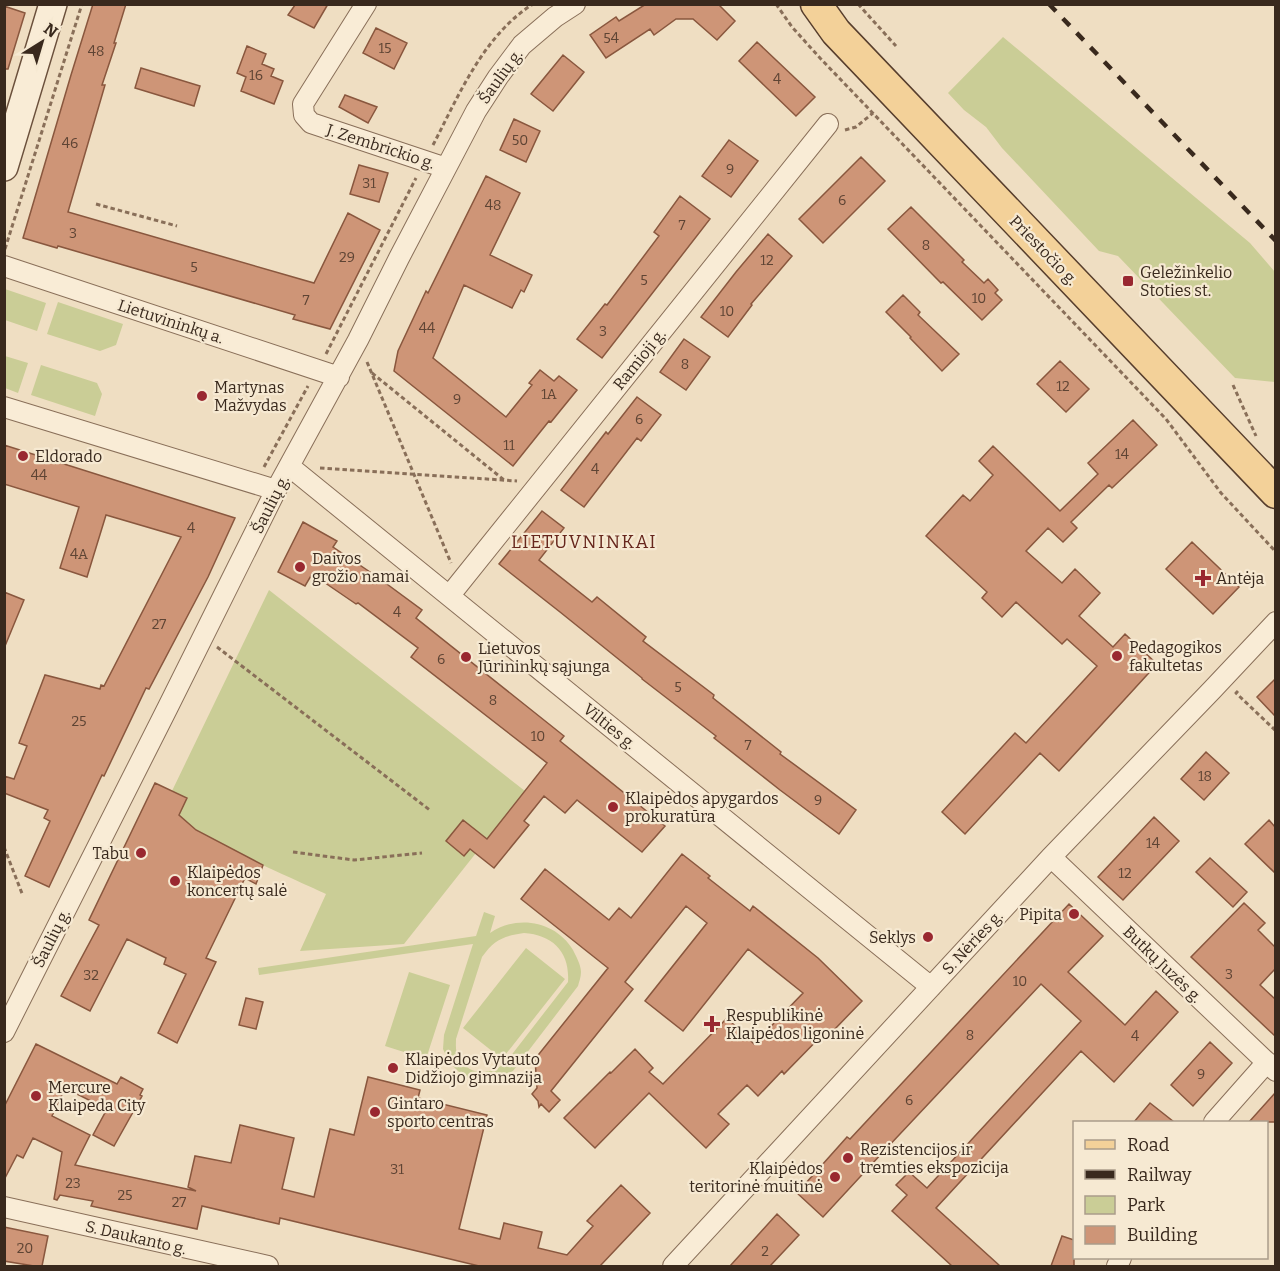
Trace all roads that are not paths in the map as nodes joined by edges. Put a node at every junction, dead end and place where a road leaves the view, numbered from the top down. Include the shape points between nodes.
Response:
1 (53, 4) edge
2 (366, 4) edge
3 (575, 4) edge
4 (816, 4) edge
5 (828, 124) road end
6 (4, 167) edge
7 (446, 168) junction
8 (4, 266) edge
9 (339, 377) junction
10 (4, 407) edge
11 (289, 466) junction
12 (276, 490) junction
13 (1275, 493) edge
14 (455, 589) junction
15 (1275, 622) edge
16 (1051, 857) junction
17 (931, 987) junction
18 (4, 1032) edge
19 (1271, 1066) edge
20 (1215, 1121) edge
21 (4, 1207) edge
22 (268, 1266) edge
23 (673, 1266) edge

1 - 6 main road
2 - 7 street, J. Zembrickio g. via 303,104 304,115 311,123
3 - 7 street, Šaulių g. via 522,45 476,111
4 - 13 main road, Priestočio g. via 836,32
5 - 14 street, Ramioji g.
7 - 9 street, Šaulių g.
8 - 9 street, Lietuvininkų a.
9 - 11 street, Šaulių g.
10 - 12 street
11 - 12 street, Šaulių g.
11 - 14 street, Vilties g.
12 - 18 street, Šaulių g.
14 - 17 street, Vilties g.
15 - 16 street, S. Nėries g.
16 - 17 street, S. Nėries g.
16 - 19 street, Butkų Juzės g.
17 - 23 street, S. Nėries g.
19 - 20 street
21 - 22 street, S. Daukanto g.

